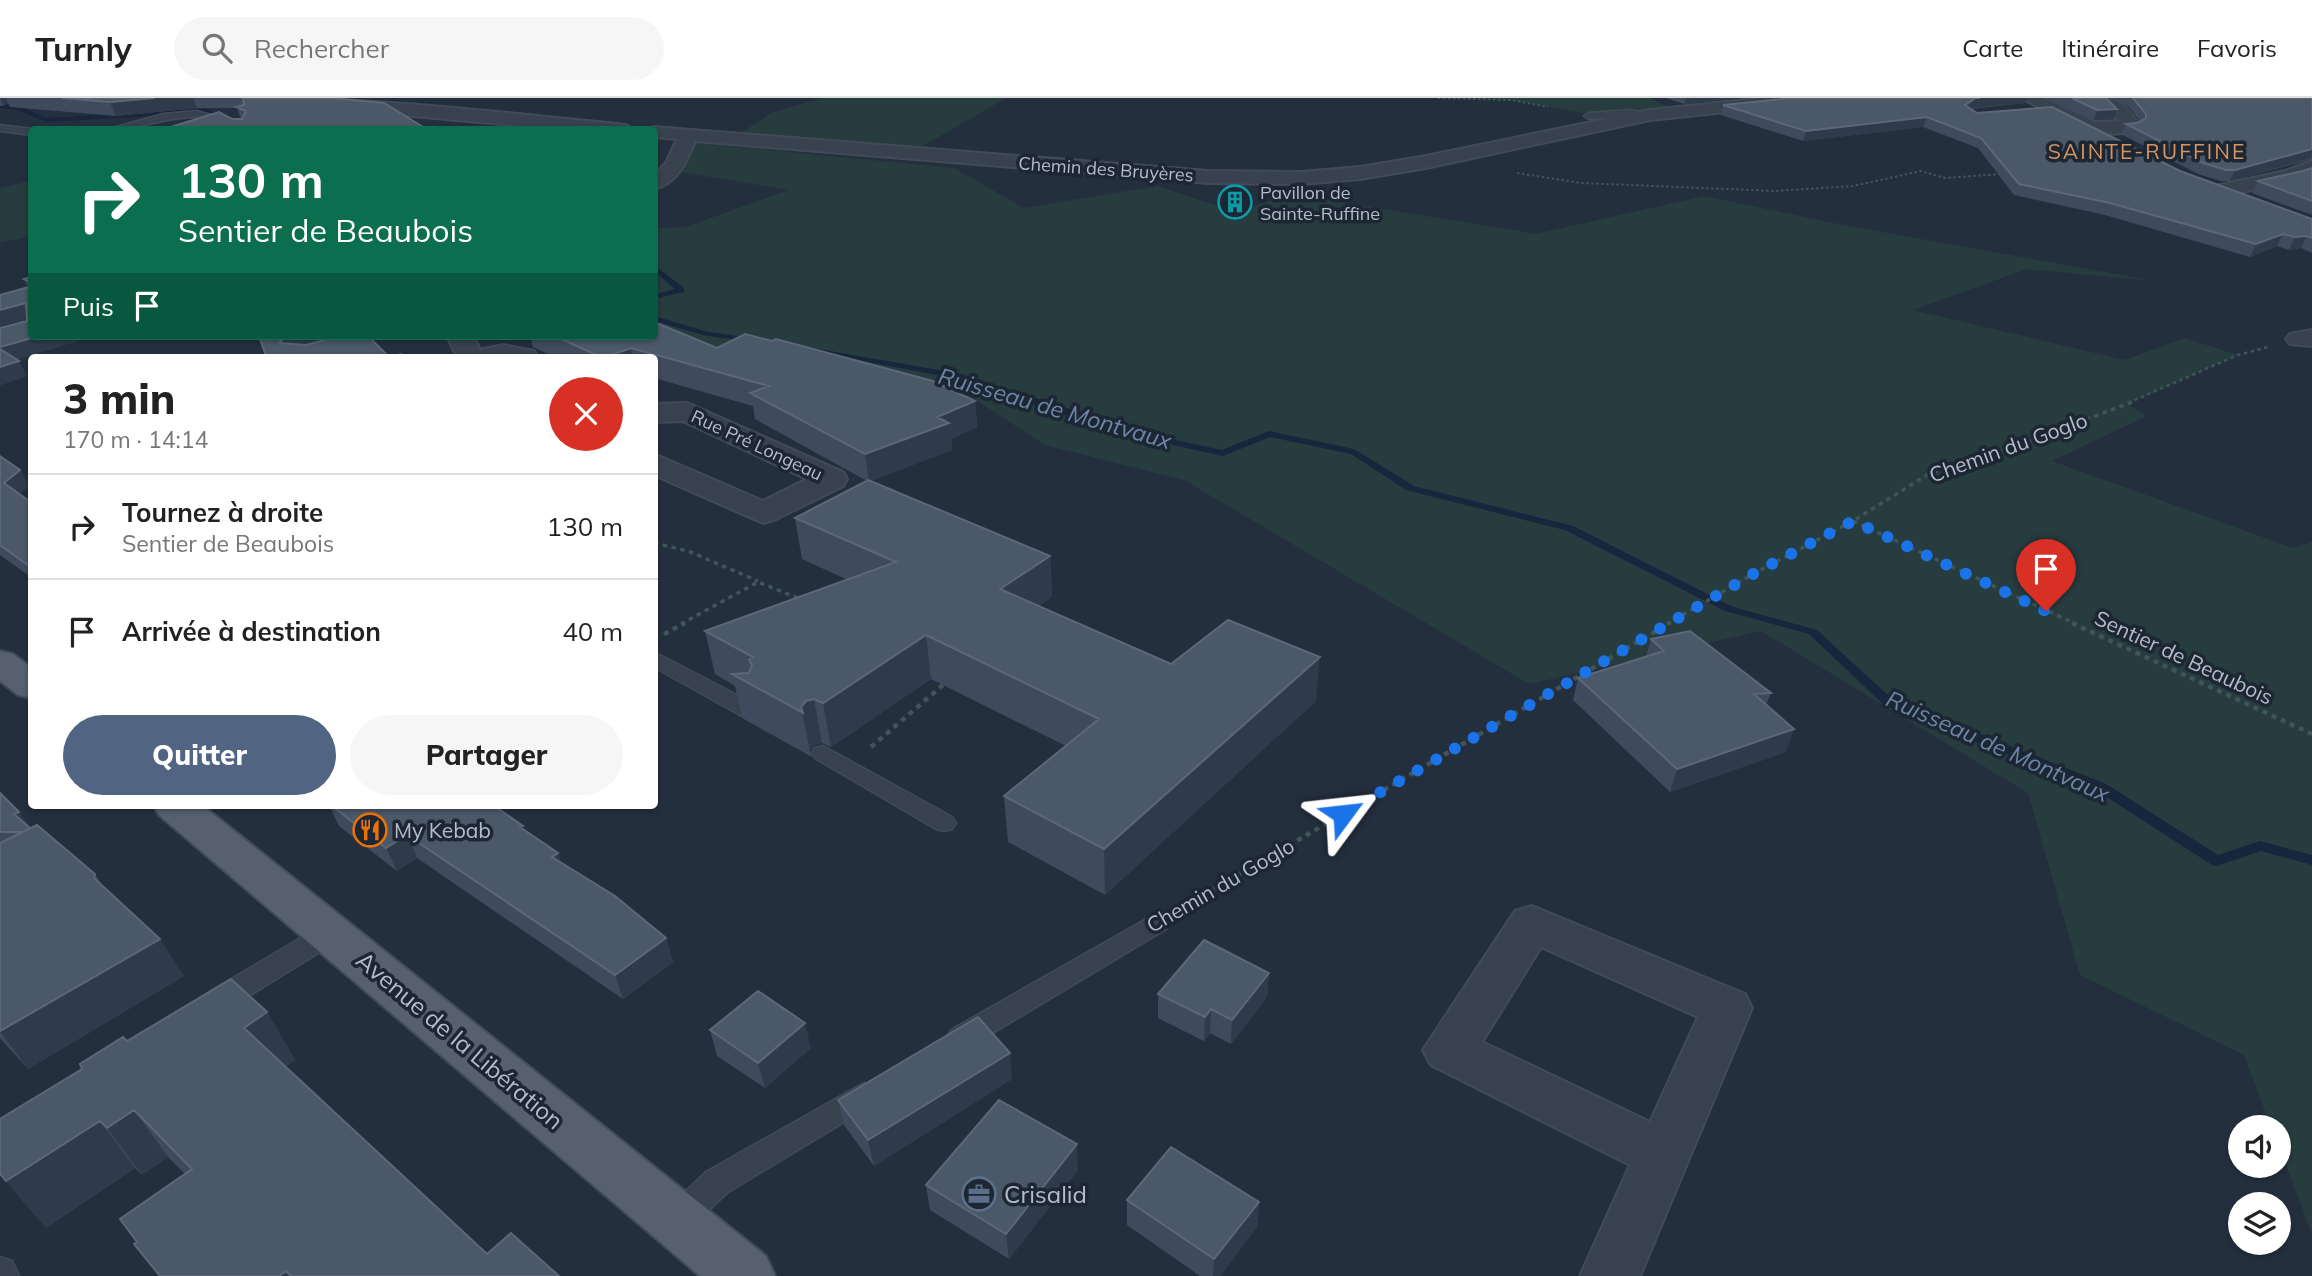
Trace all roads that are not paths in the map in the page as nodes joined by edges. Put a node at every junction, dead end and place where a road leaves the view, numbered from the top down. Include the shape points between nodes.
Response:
1 (268, 98) edge
2 (1812, 98) edge
3 (2103, 98) edge
4 (2027, 105) edge
5 (1650, 115) junction
6 (1593, 116) road end
7 (127, 126) edge
8 (244, 126) edge
9 (586, 126) edge
10 (0, 128) edge
11 (2090, 128) junction
12 (28, 132) edge
13 (658, 132) edge
14 (688, 135) junction
15 (2122, 144) edge
16 (2312, 167) edge
17 (658, 181) edge
18 (2195, 181) edge
19 (2218, 191) junction
20 (2253, 204) edge
21 (658, 413) edge
22 (658, 465) edge
23 (658, 660) edge
24 (0, 662) edge
25 (28, 685) edge
26 (748, 710) edge
27 (822, 753) dead end
28 (179, 809) edge
29 (944, 823) dead end
30 (1157, 922) road end
31 (330, 933) junction
32 (200, 1012) edge
33 (943, 1049) edge
34 (883, 1084) edge
35 (1663, 1155) junction
36 (677, 1220) junction
37 (0, 1272) edge
38 (3, 1276) edge
39 (745, 1276) edge
40 (1610, 1276) edge

1 - 9 street
2 - 5 street, Chemin des Bruyères
3 - 11 street via 2131,126
4 - 11 street via 2050,109
5 - 6 lane
5 - 14 street, Chemin des Bruyères via 1426,162 1288,178 1208,177
7 - 8 lane via 197,114
10 - 12 lane
11 - 15 street
13 - 14 street, Chemin des Bruyères
14 - 17 street via 675,168
16 - 19 street
18 - 19 street
19 - 20 street
21 - 22 street, Rue Pré Longeau via 687,412 832,479 763,513
23 - 26 lane
24 - 25 main road
27 - 29 lane
28 - 31 main road, Avenue de la Libération
30 - 33 lane, Chemin du Goglo
31 - 32 lane
31 - 36 main road, Avenue de la Libération
34 - 36 lane via 717,1182
35 - 35 street via 1727,1008 1532,923 1449,1050
35 - 40 street
36 - 39 main road, Avenue de la Libération
37 - 38 lane

